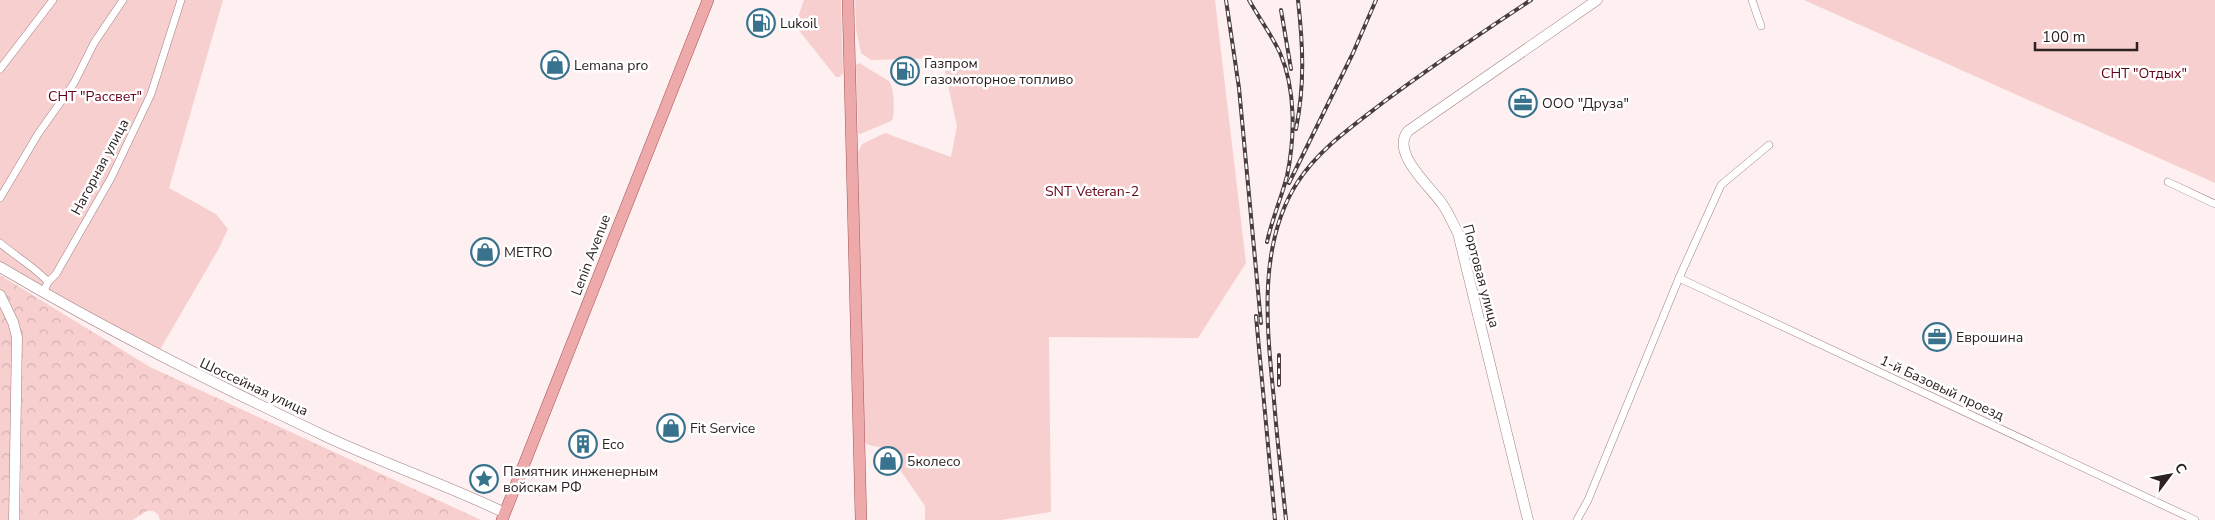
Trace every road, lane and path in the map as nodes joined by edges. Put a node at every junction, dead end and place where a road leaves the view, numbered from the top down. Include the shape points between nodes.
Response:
1 (53, 0) edge
2 (123, 0) edge
3 (708, 0) edge
4 (848, 0) edge
5 (1597, 0) edge
6 (1752, 0) edge
7 (178, 1) edge
8 (1761, 26) dead end
9 (0, 69) edge
10 (1768, 145) dead end
11 (2168, 182) dead end
12 (0, 198) edge
13 (2215, 204) edge
14 (0, 243) edge
15 (0, 267) edge
16 (1679, 278) junction
17 (48, 282) junction
18 (44, 292) junction
19 (0, 295) edge
20 (504, 517) edge
21 (14, 520) edge
22 (861, 520) edge
23 (1528, 520) edge
24 (1577, 520) edge
25 (2195, 520) edge

1 - 9 street
2 - 12 street
3 - 20 main road, Lenin Avenue
4 - 22 main road
5 - 23 street, Портовая улица via 1408,131 1402,141 1409,161 1443,205 1458,233
6 - 8 street
7 - 17 street, Нагорная улица via 150,94 121,157 56,274
10 - 16 street via 1721,185
11 - 13 street
14 - 17 street
15 - 18 street, Шоссейная улица
16 - 24 street
16 - 25 street, 1-й Базовый проезд
17 - 18 street, Нагорная улица
18 - 20 street, Шоссейная улица via 145,349
19 - 21 street via 17,337

